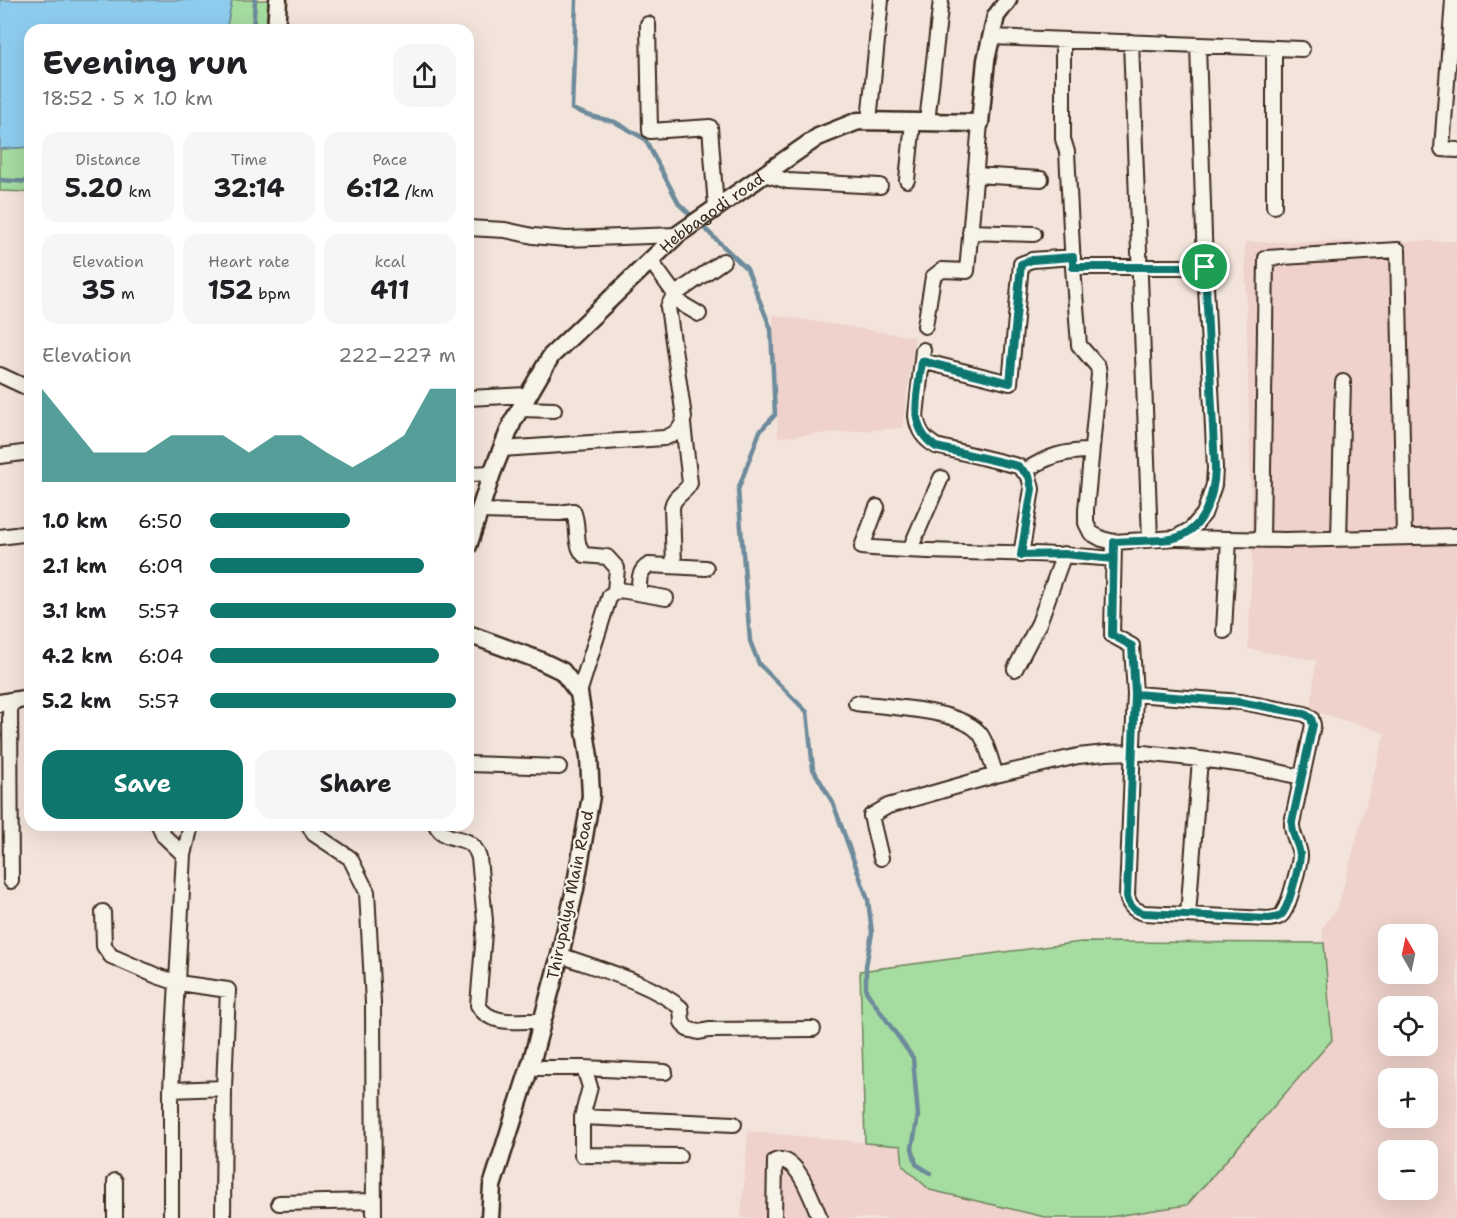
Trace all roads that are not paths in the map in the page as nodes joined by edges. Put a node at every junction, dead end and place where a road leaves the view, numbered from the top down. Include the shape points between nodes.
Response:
1 (278, 0) edge
2 (881, 0) edge
3 (941, 0) edge
4 (1008, 0) edge
5 (1453, 0) edge
6 (276, 24) edge
7 (648, 24) dead end
8 (1454, 31) edge
9 (992, 37) junction
10 (1063, 40) junction
11 (1131, 42) junction
12 (1198, 45) junction
13 (1274, 48) junction
14 (1302, 49) dead end
15 (869, 121) junction
16 (920, 122) junction
17 (980, 123) junction
18 (1457, 150) edge
19 (764, 174) junction
20 (975, 175) junction
21 (1041, 179) dead end
22 (907, 180) dead end
23 (880, 186) dead end
24 (1274, 206) dead end
25 (703, 217) junction
26 (474, 228) edge
27 (970, 232) junction
28 (1034, 234) dead end
29 (677, 235) junction
30 (650, 260) junction
31 (723, 261) dead end
32 (1073, 262) junction
33 (1139, 267) junction
34 (1205, 267) junction
35 (674, 295) junction
36 (699, 314) dead end
37 (925, 326) dead end
38 (0, 375) edge
39 (1343, 382) dead end
40 (24, 386) edge
41 (474, 398) edge
42 (524, 402) junction
43 (554, 410) dead end
44 (683, 424) junction
45 (502, 449) junction
46 (1092, 451) junction
47 (24, 453) edge
48 (0, 456) edge
49 (1025, 471) junction
50 (492, 473) junction
51 (474, 474) edge
52 (941, 478) dead end
53 (877, 507) dead end
54 (480, 511) junction
55 (474, 528) edge
56 (24, 534) edge
57 (1457, 536) edge
58 (0, 537) edge
59 (1404, 537) junction
60 (1174, 538) junction
61 (1150, 539) junction
62 (1229, 539) junction
63 (1339, 539) junction
64 (1262, 540) junction
65 (1114, 542) junction
66 (910, 549) junction
67 (1064, 554) junction
68 (1021, 555) junction
69 (1113, 559) junction
70 (674, 566) junction
71 (706, 568) dead end
72 (615, 591) junction
73 (639, 593) junction
74 (666, 597) dead end
75 (1224, 630) dead end
76 (474, 636) edge
77 (1015, 669) dead end
78 (579, 693) junction
79 (1135, 694) junction
80 (24, 699) edge
81 (5, 701) edge
82 (856, 703) dead end
83 (1134, 752) junction
84 (1200, 759) junction
85 (474, 764) edge
86 (559, 767) dead end
87 (996, 775) junction
88 (1301, 777) junction
89 (162, 831) edge
90 (190, 831) edge
91 (312, 831) edge
92 (440, 831) edge
93 (184, 855) junction
94 (881, 858) dead end
95 (10, 881) dead end
96 (103, 912) dead end
97 (1188, 915) junction
98 (560, 955) junction
99 (178, 983) junction
100 (541, 1021) junction
101 (813, 1029) dead end
102 (529, 1068) junction
103 (584, 1068) junction
104 (665, 1072) dead end
105 (224, 1088) junction
106 (171, 1089) junction
107 (582, 1117) junction
108 (734, 1124) dead end
109 (679, 1156) dead end
110 (115, 1181) dead end
111 (373, 1201) junction
112 (279, 1203) dead end
113 (115, 1218) edge
114 (171, 1218) edge
115 (224, 1218) edge
116 (374, 1218) edge
117 (490, 1218) edge
118 (774, 1218) edge
119 (820, 1218) edge

1 - 6 street
2 - 15 street
3 - 16 street
4 - 9 street via 996,16
5 - 8 street
7 - 25 street via 650,131 710,127
8 - 18 street via 1442,149
9 - 10 street
9 - 17 street
10 - 11 street
10 - 32 street via 1063,139
11 - 12 street
11 - 33 street
12 - 13 street
12 - 34 street
13 - 14 street
13 - 24 street
15 - 16 street, Hebbagodi road
15 - 19 street, Hebbagodi road via 858,121 818,137
16 - 17 street, Hebbagodi road
16 - 22 street
17 - 20 street
19 - 23 street via 788,182
19 - 25 street, Hebbagodi road
20 - 21 street
20 - 27 street
25 - 29 street, Hebbagodi road
26 - 29 street via 566,239
27 - 28 street
27 - 37 street via 967,271 942,270 933,277
29 - 30 street, Hebbagodi road
30 - 35 street
30 - 42 street, Hebbagodi road via 551,356
31 - 35 street
32 - 33 street
32 - 46 street via 1079,345 1098,367 1099,375
32 - 49 street via 1032,260 1021,264 1010,383 923,355 916,416 926,441
33 - 34 street
33 - 61 street
34 - 60 street via 1214,485 1198,522
35 - 36 street
35 - 44 street via 668,308
38 - 40 street
39 - 63 street
41 - 42 street
42 - 43 street
42 - 45 street, Hebbagodi road
44 - 45 street via 679,431 664,438
44 - 70 street via 690,483 672,507
45 - 50 street, Hebbagodi road
46 - 49 street via 1059,453
46 - 65 street via 1086,523 1091,533
47 - 48 street
49 - 68 street via 1032,489
50 - 51 street
50 - 54 street, Hebbagodi road
52 - 66 street
53 - 66 street via 862,547
54 - 55 street, Hebbagodi road
54 - 72 street via 573,510 580,551 584,555 607,557 617,568
56 - 58 street
57 - 59 street
59 - 63 street
59 - 64 street via 1398,250 1266,258
60 - 61 street
60 - 62 street
61 - 65 street
62 - 64 street
62 - 75 street
63 - 64 street
65 - 69 street
66 - 68 street
67 - 68 street
67 - 69 street
67 - 77 street via 1039,623
69 - 79 street via 1112,635 1132,646
70 - 71 street
70 - 73 street via 646,567 640,575
72 - 73 street
72 - 78 street via 608,600
73 - 74 street
76 - 78 street via 562,671
78 - 98 street, Thirupalya Main Road via 591,796
79 - 83 street
79 - 88 street via 1240,702 1305,714 1313,725
80 - 81 street
81 - 95 street
82 - 87 street via 942,715 970,724 981,736
83 - 84 street
83 - 87 street via 1078,756
83 - 97 street via 1129,904 1144,913
84 - 88 street
84 - 97 street
85 - 86 street
87 - 94 street via 888,806 871,816
88 - 97 street via 1291,827 1300,859 1284,912 1278,918 1268,919
89 - 93 street
90 - 93 street
91 - 111 street via 350,858 367,892 373,1003
92 - 100 street via 471,843 479,858 485,926 478,1005 495,1020
93 - 99 street
96 - 99 street via 104,946 111,956
98 - 100 street, Thirupalya Main Road
98 - 101 street via 670,999 681,1008 687,1029
99 - 105 street via 228,990
99 - 106 street
100 - 102 street, Thirupalya Main Road
102 - 103 street
102 - 117 street, Thirupalya Main Road via 492,1186
103 - 104 street
103 - 107 street via 590,1087
105 - 106 street
105 - 115 street
106 - 114 street
107 - 108 street
107 - 109 street via 582,1155
110 - 113 street
111 - 112 street
111 - 116 street
118 - 119 street via 775,1161 780,1159 796,1167

